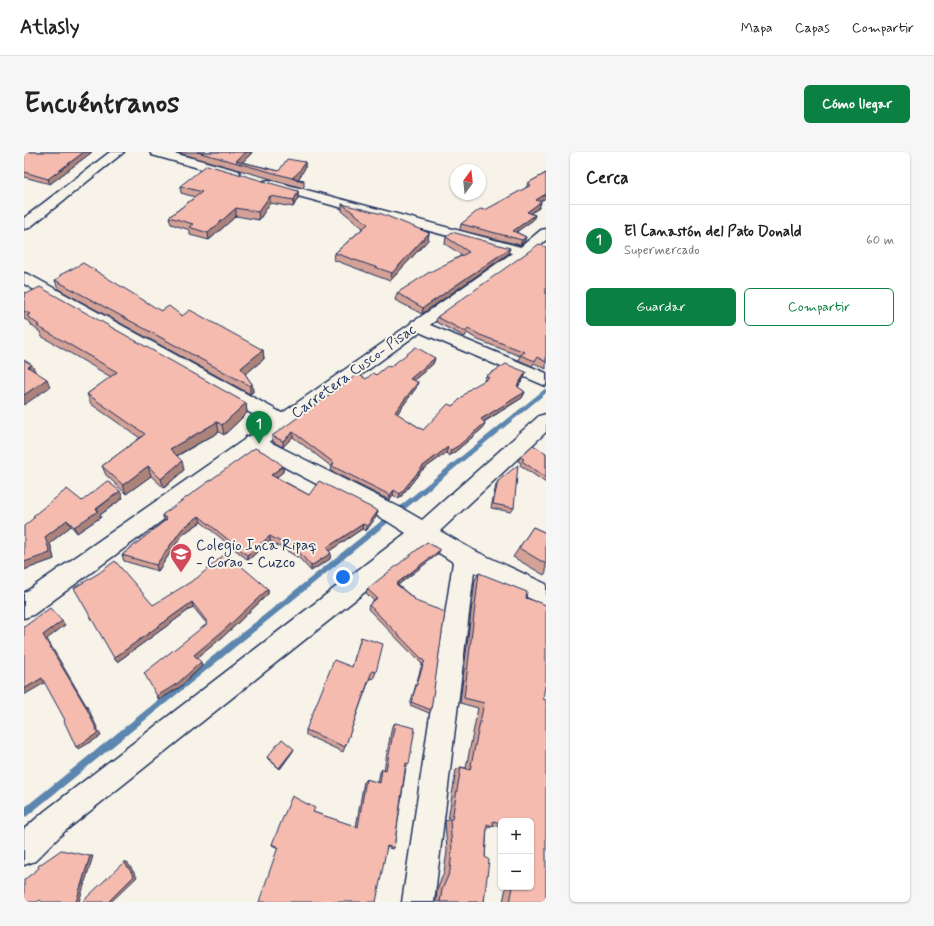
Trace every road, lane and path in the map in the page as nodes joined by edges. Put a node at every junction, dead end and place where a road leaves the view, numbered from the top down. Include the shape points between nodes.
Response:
1 (118, 152) edge
2 (156, 152) edge
3 (24, 225) edge
4 (544, 237) edge
5 (523, 252) junction
6 (24, 278) edge
7 (418, 325) junction
8 (546, 380) edge
9 (546, 421) edge
10 (282, 422) junction
11 (253, 442) junction
12 (424, 532) junction
13 (466, 556) junction
14 (546, 595) edge
15 (24, 607) edge
16 (24, 850) edge
17 (418, 902) edge

1 - 3 main road
2 - 5 main road
4 - 5 main road, Carretera Cusco- Pisac
5 - 7 main road, Carretera Cusco- Pisac
6 - 10 main road
7 - 8 main road
7 - 10 main road, Carretera Cusco- Pisac
9 - 12 main road
10 - 11 main road, Carretera Cusco- Pisac
11 - 12 main road
11 - 15 main road, Carretera Cusco- Pisac
12 - 13 main road
12 - 16 main road via 55,821
13 - 14 main road
13 - 17 main road

